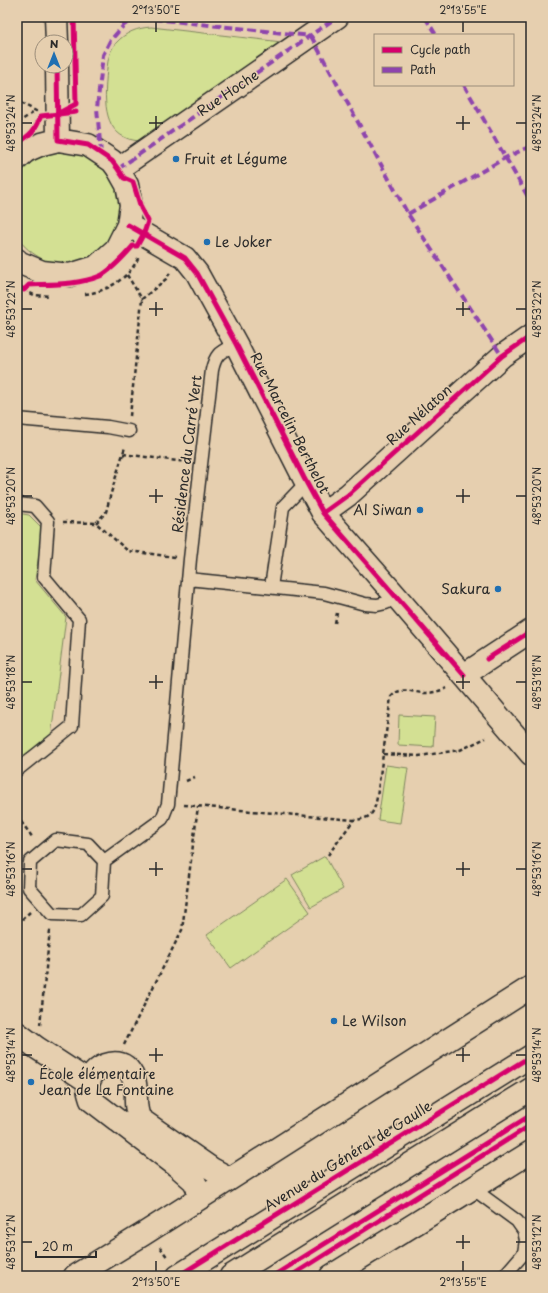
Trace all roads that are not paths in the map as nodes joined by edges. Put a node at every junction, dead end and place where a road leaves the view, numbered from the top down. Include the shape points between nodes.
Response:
1 (56, 17) edge
2 (337, 17) edge
3 (57, 34) edge
4 (57, 74) edge
5 (58, 140) junction
6 (17, 159) edge
7 (118, 168) junction
8 (128, 225) junction
9 (17, 262) edge
10 (531, 336) edge
11 (236, 344) junction
12 (17, 419) edge
13 (129, 431) road end
14 (306, 483) junction
15 (17, 504) edge
16 (322, 513) junction
17 (188, 579) junction
18 (271, 588) junction
19 (395, 595) junction
20 (531, 631) edge
21 (464, 675) junction
22 (531, 754) edge
23 (17, 770) edge
24 (104, 861) junction
25 (531, 986) edge
26 (17, 1033) edge
27 (531, 1056) edge
28 (89, 1082) junction
29 (531, 1089) edge
30 (531, 1152) edge
31 (229, 1178) junction
32 (472, 1188) junction
33 (198, 1199) junction
34 (174, 1268) edge
35 (75, 1276) edge
36 (231, 1276) edge
37 (331, 1276) edge
38 (504, 1276) edge

1 - 3 street
2 - 7 street, Rue Hoche
4 - 5 street
5 - 6 street via 26,151
5 - 7 street via 88,145
7 - 8 street via 127,185 131,205
8 - 9 street via 116,249 96,267 70,275 42,272
8 - 11 street, Rue Marcelin Berthelot via 185,258 197,273
10 - 16 street, Rue Nélaton via 502,356 348,495
11 - 14 street, Rue Marcelin Berthelot
11 - 17 lane, Résidence du Carré Vert via 220,352 214,360
12 - 13 lane
14 - 16 street, Rue Marcelin Berthelot
14 - 18 lane via 283,507
15 - 23 lane via 35,506 48,521 44,577 79,619 72,726
16 - 19 street, Rue Marcelin Berthelot
17 - 18 lane
17 - 24 lane, Résidence du Carré Vert via 168,804 162,819
18 - 19 lane via 324,593 377,605 386,603
19 - 21 street, Rue Marcelin Berthelot
20 - 21 street
21 - 22 street, Rue Marcelin Berthelot
24 - 24 lane via 88,844 56,840 30,862 29,888 52,914 81,915 102,896
25 - 31 street
26 - 28 street
27 - 34 street, Avenue du Général de Gaulle
28 - 31 street via 98,1068 106,1065 115,1064 127,1068 133,1075 136,1086 136,1112 140,1119
28 - 33 street via 88,1092 91,1100 194,1181 198,1189
29 - 36 street
30 - 32 street
31 - 33 street
32 - 37 street
32 - 38 lane via 517,1221 524,1231 524,1253
33 - 35 street

